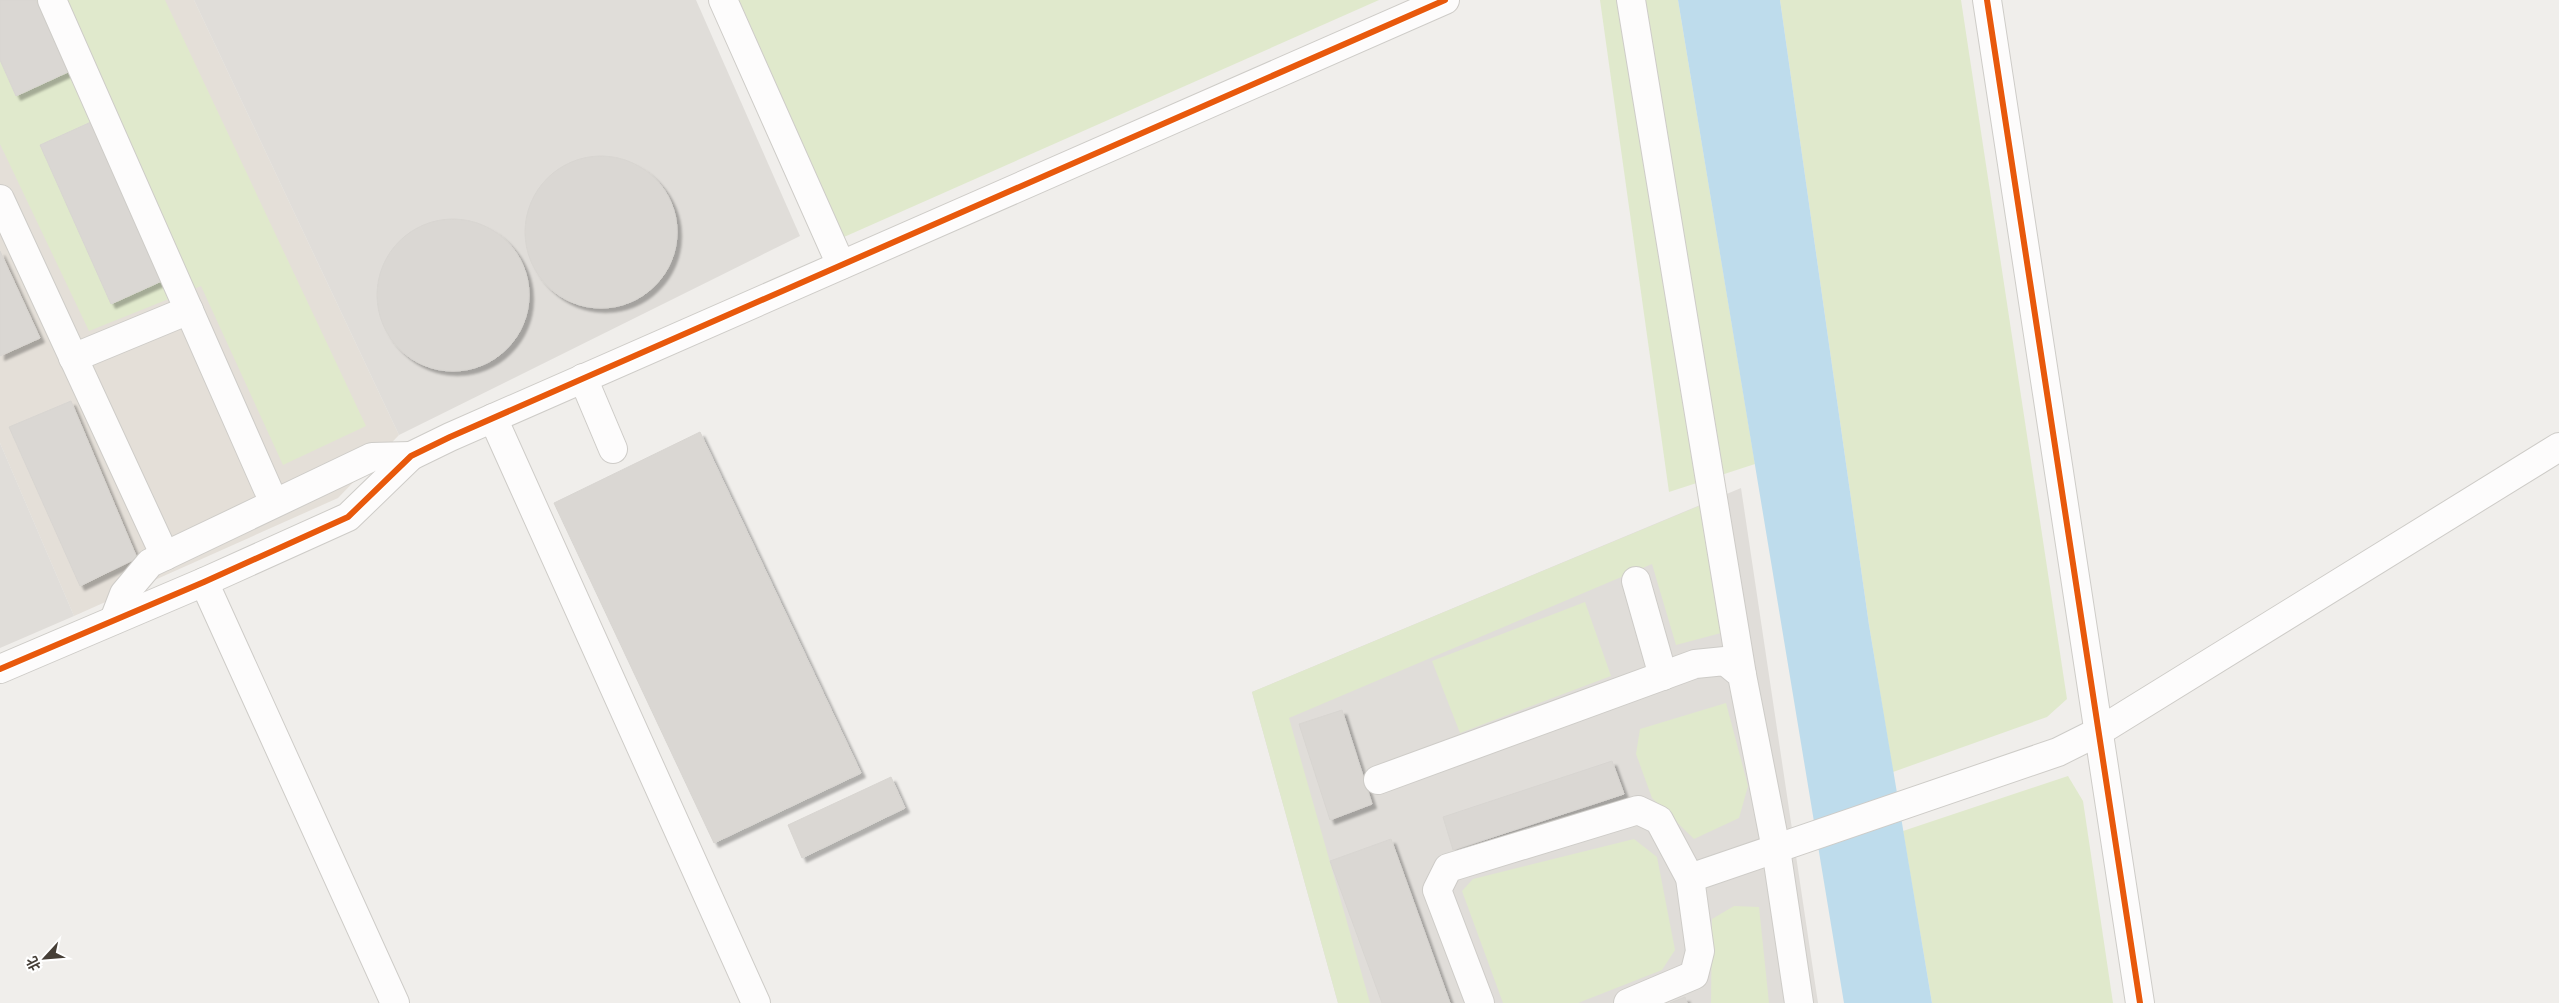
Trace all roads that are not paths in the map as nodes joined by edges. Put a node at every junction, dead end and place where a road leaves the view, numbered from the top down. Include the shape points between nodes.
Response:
1 (52, 0) edge
2 (723, 0) edge
3 (1445, 0) edge
4 (1631, 0) edge
5 (1987, 0) edge
6 (0, 199) edge
7 (841, 265) junction
8 (189, 310) junction
9 (73, 358) junction
10 (583, 378) junction
11 (492, 418) junction
12 (2559, 446) edge
13 (613, 449) dead end
14 (411, 456) junction
15 (274, 503) junction
16 (165, 556) junction
17 (1636, 581) dead end
18 (204, 582) junction
19 (114, 620) junction
20 (0, 669) edge
21 (1742, 675) junction
22 (1663, 676) junction
23 (2098, 732) junction
24 (1378, 780) dead end
25 (1776, 849) junction
26 (1690, 878) junction
27 (395, 1003) edge
28 (756, 1003) edge
29 (1480, 1003) edge
30 (1628, 1003) edge
31 (1799, 1003) edge
32 (2140, 1003) edge

1 - 8 street
2 - 7 street
3 - 7 street
4 - 21 street
5 - 23 street
6 - 9 street
7 - 10 street
8 - 9 street
8 - 15 street
9 - 16 street
10 - 11 street
10 - 13 street
11 - 14 street
11 - 28 street
12 - 23 street
14 - 15 street via 372,457
14 - 18 street via 348,517
15 - 16 street
16 - 19 street via 150,562 124,594
17 - 22 street
18 - 19 street
18 - 27 street
19 - 20 street
21 - 22 street via 1725,661 1695,664
21 - 25 street
22 - 24 street
23 - 25 street via 2058,752
23 - 32 street
25 - 26 street
25 - 31 street
26 - 29 street via 1659,820 1638,810 1448,868 1437,890
26 - 30 street via 1700,951 1694,975

